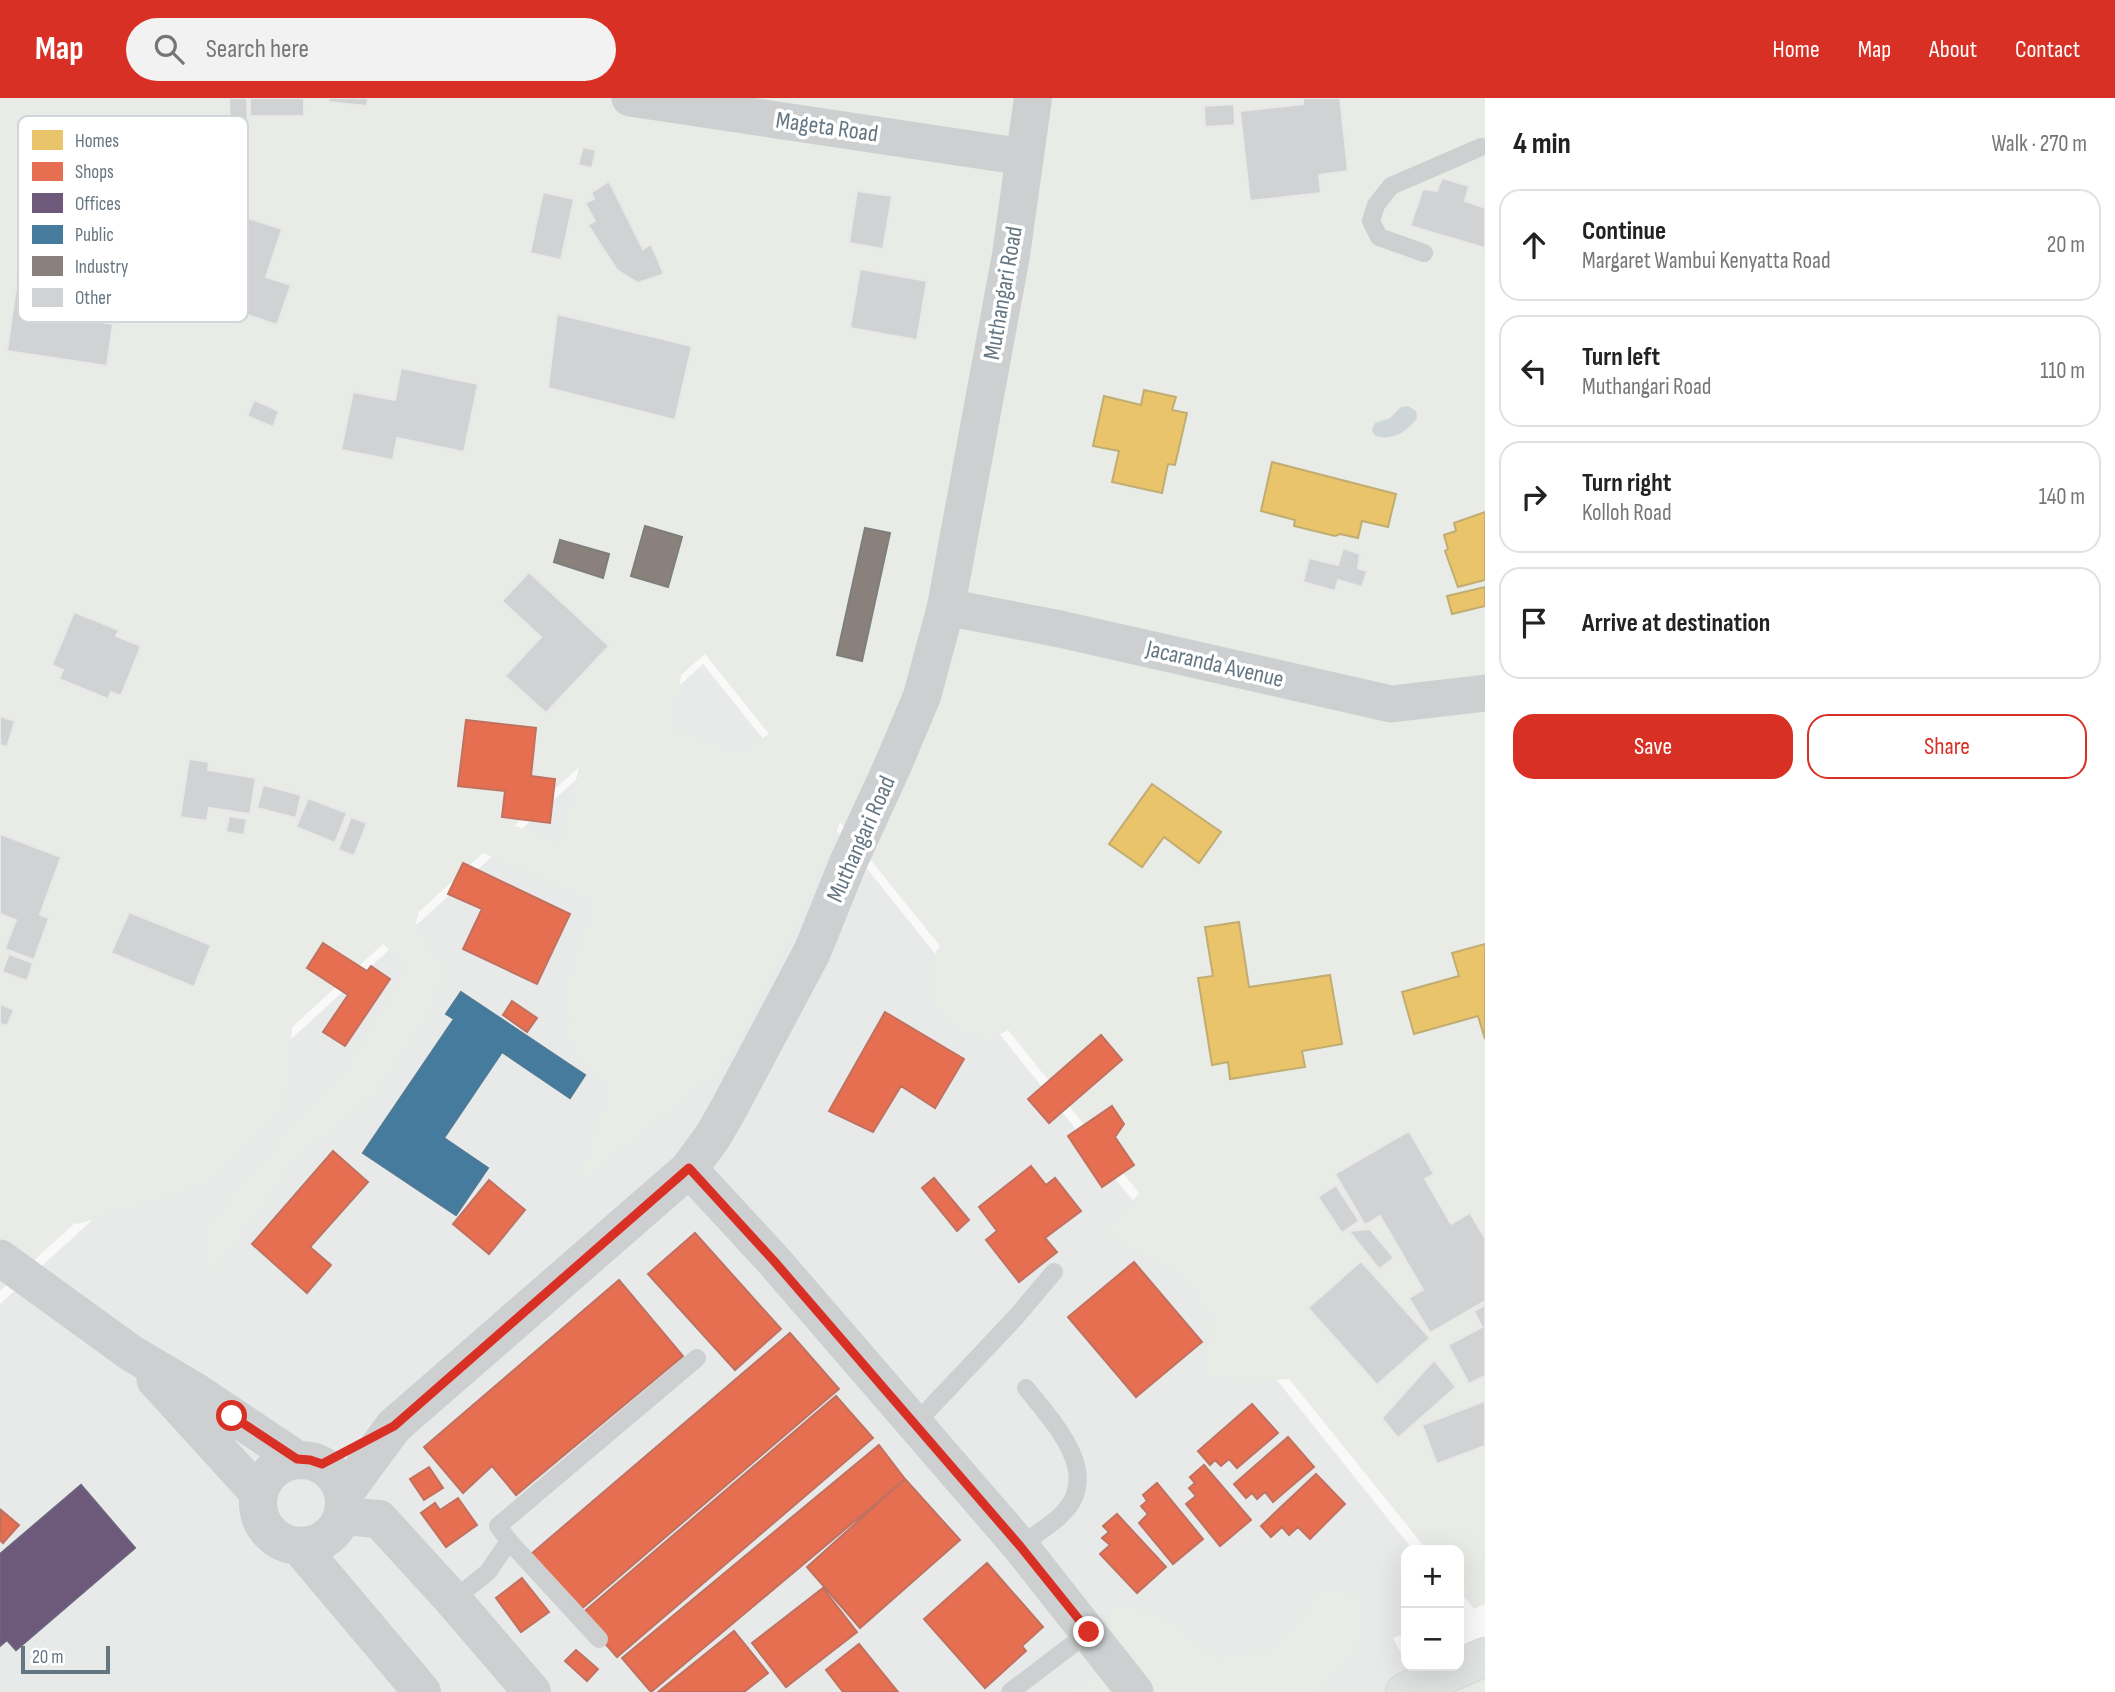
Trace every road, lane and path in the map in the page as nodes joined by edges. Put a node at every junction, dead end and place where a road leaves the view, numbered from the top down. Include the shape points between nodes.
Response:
1 (630, 98) edge
2 (1033, 98) edge
3 (675, 101) edge
4 (1481, 147) dead end
5 (1024, 157) junction
6 (1424, 253) dead end
7 (946, 607) junction
8 (1485, 693) edge
9 (689, 1168) junction
10 (0, 1258) edge
11 (1054, 1272) dead end
12 (131, 1353) junction
13 (697, 1358) dead end
14 (1026, 1388) dead end
15 (914, 1425) junction
16 (326, 1483) junction
17 (258, 1493) junction
18 (509, 1541) junction
19 (299, 1546) junction
20 (1020, 1546) junction
21 (453, 1600) junction
22 (1089, 1632) junction
23 (599, 1639) dead end
24 (1485, 1657) edge
25 (413, 1689) edge
26 (532, 1692) edge
27 (1010, 1692) edge
28 (1135, 1692) edge
29 (1405, 1692) edge

1 - 3 street, Mageta Road
2 - 5 street, Muthangari Road
3 - 5 street, Mageta Road
4 - 6 lane via 1391,187 1376,205 1371,221 1379,237
5 - 7 street, Muthangari Road via 1011,254
7 - 8 street, Jacaranda Avenue via 1391,704
7 - 9 street, Muthangari Road via 922,696 812,952 728,1110
9 - 15 street
9 - 16 street, Muthangari Road
10 - 12 street
11 - 15 lane
12 - 16 street via 197,1392
12 - 17 street
13 - 18 lane via 498,1526
14 - 20 lane via 1074,1454 1078,1477 1075,1498 1063,1513
15 - 20 street
16 - 17 street via 284,1462 263,1480
16 - 19 street via 338,1526 321,1542
16 - 21 street via 379,1519
17 - 19 street via 263,1525 278,1540
18 - 21 lane via 488,1573
18 - 23 lane
19 - 25 street
20 - 22 street
21 - 26 street
22 - 27 lane
22 - 28 street
24 - 29 main road

